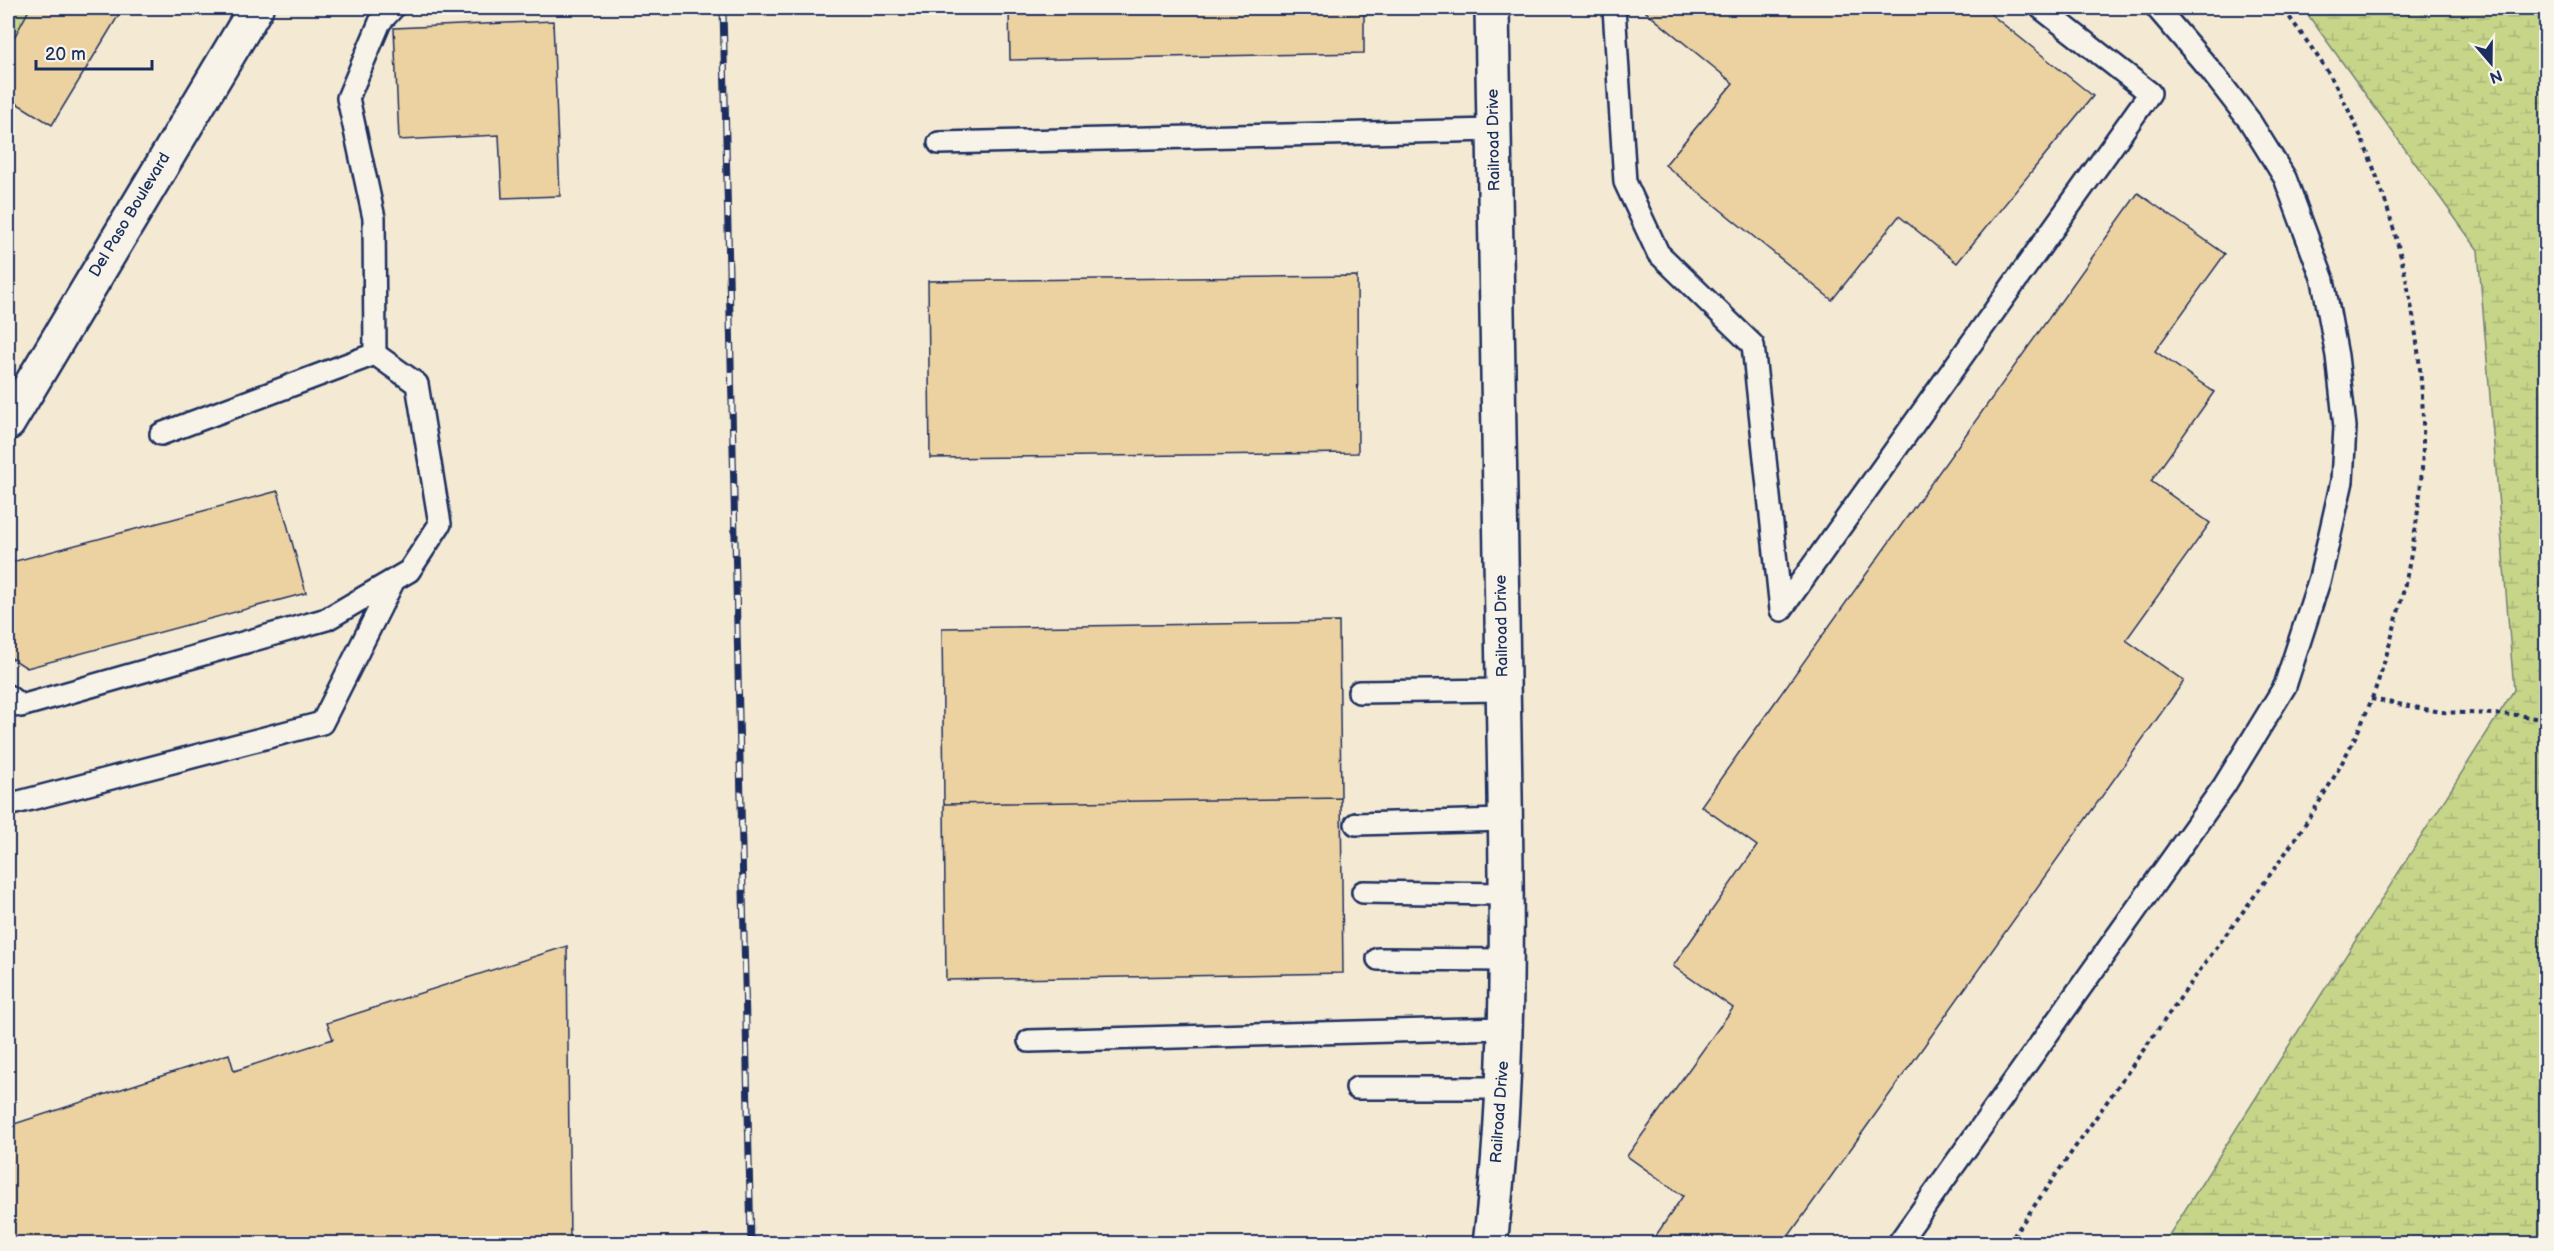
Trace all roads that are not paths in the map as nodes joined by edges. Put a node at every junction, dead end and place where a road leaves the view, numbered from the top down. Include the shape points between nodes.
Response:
1 (256, 8) edge
2 (393, 8) edge
3 (1492, 8) edge
4 (1614, 8) edge
5 (2041, 8) edge
6 (2157, 8) edge
7 (1494, 130) junction
8 (939, 143) dead end
9 (375, 354) junction
10 (8, 423) edge
11 (161, 434) dead end
12 (393, 580) junction
13 (1503, 690) junction
14 (1359, 692) dead end
15 (8, 696) edge
16 (8, 805) edge
17 (1504, 820) junction
18 (1356, 824) dead end
19 (1363, 892) dead end
20 (1504, 894) junction
21 (1378, 959) dead end
22 (1504, 960) junction
23 (1504, 1028) junction
24 (1029, 1041) dead end
25 (1357, 1088) dead end
26 (1504, 1088) junction
27 (1490, 1244) edge
28 (1898, 1244) edge

1 - 10 street, Del Paso Boulevard
2 - 9 lane via 380,22 348,98 374,218
3 - 7 street, Railroad Drive
4 - 5 lane via 1625,182 1658,253 1753,345 1781,610 2150,93
6 - 28 lane via 2242,112 2285,178 2324,280 2345,427 2342,481 2320,578 2285,686 2224,786
7 - 8 lane
7 - 13 street, Railroad Drive
9 - 11 lane
9 - 12 lane via 417,384 440,524 409,571
12 - 15 lane via 327,619 21,706
12 - 16 lane via 322,723
13 - 14 lane
13 - 17 street, Railroad Drive
17 - 18 lane
17 - 20 street, Railroad Drive
19 - 20 lane
20 - 22 street, Railroad Drive
21 - 22 lane
22 - 23 street, Railroad Drive
23 - 24 lane
23 - 26 street, Railroad Drive
25 - 26 lane
26 - 27 street, Railroad Drive

